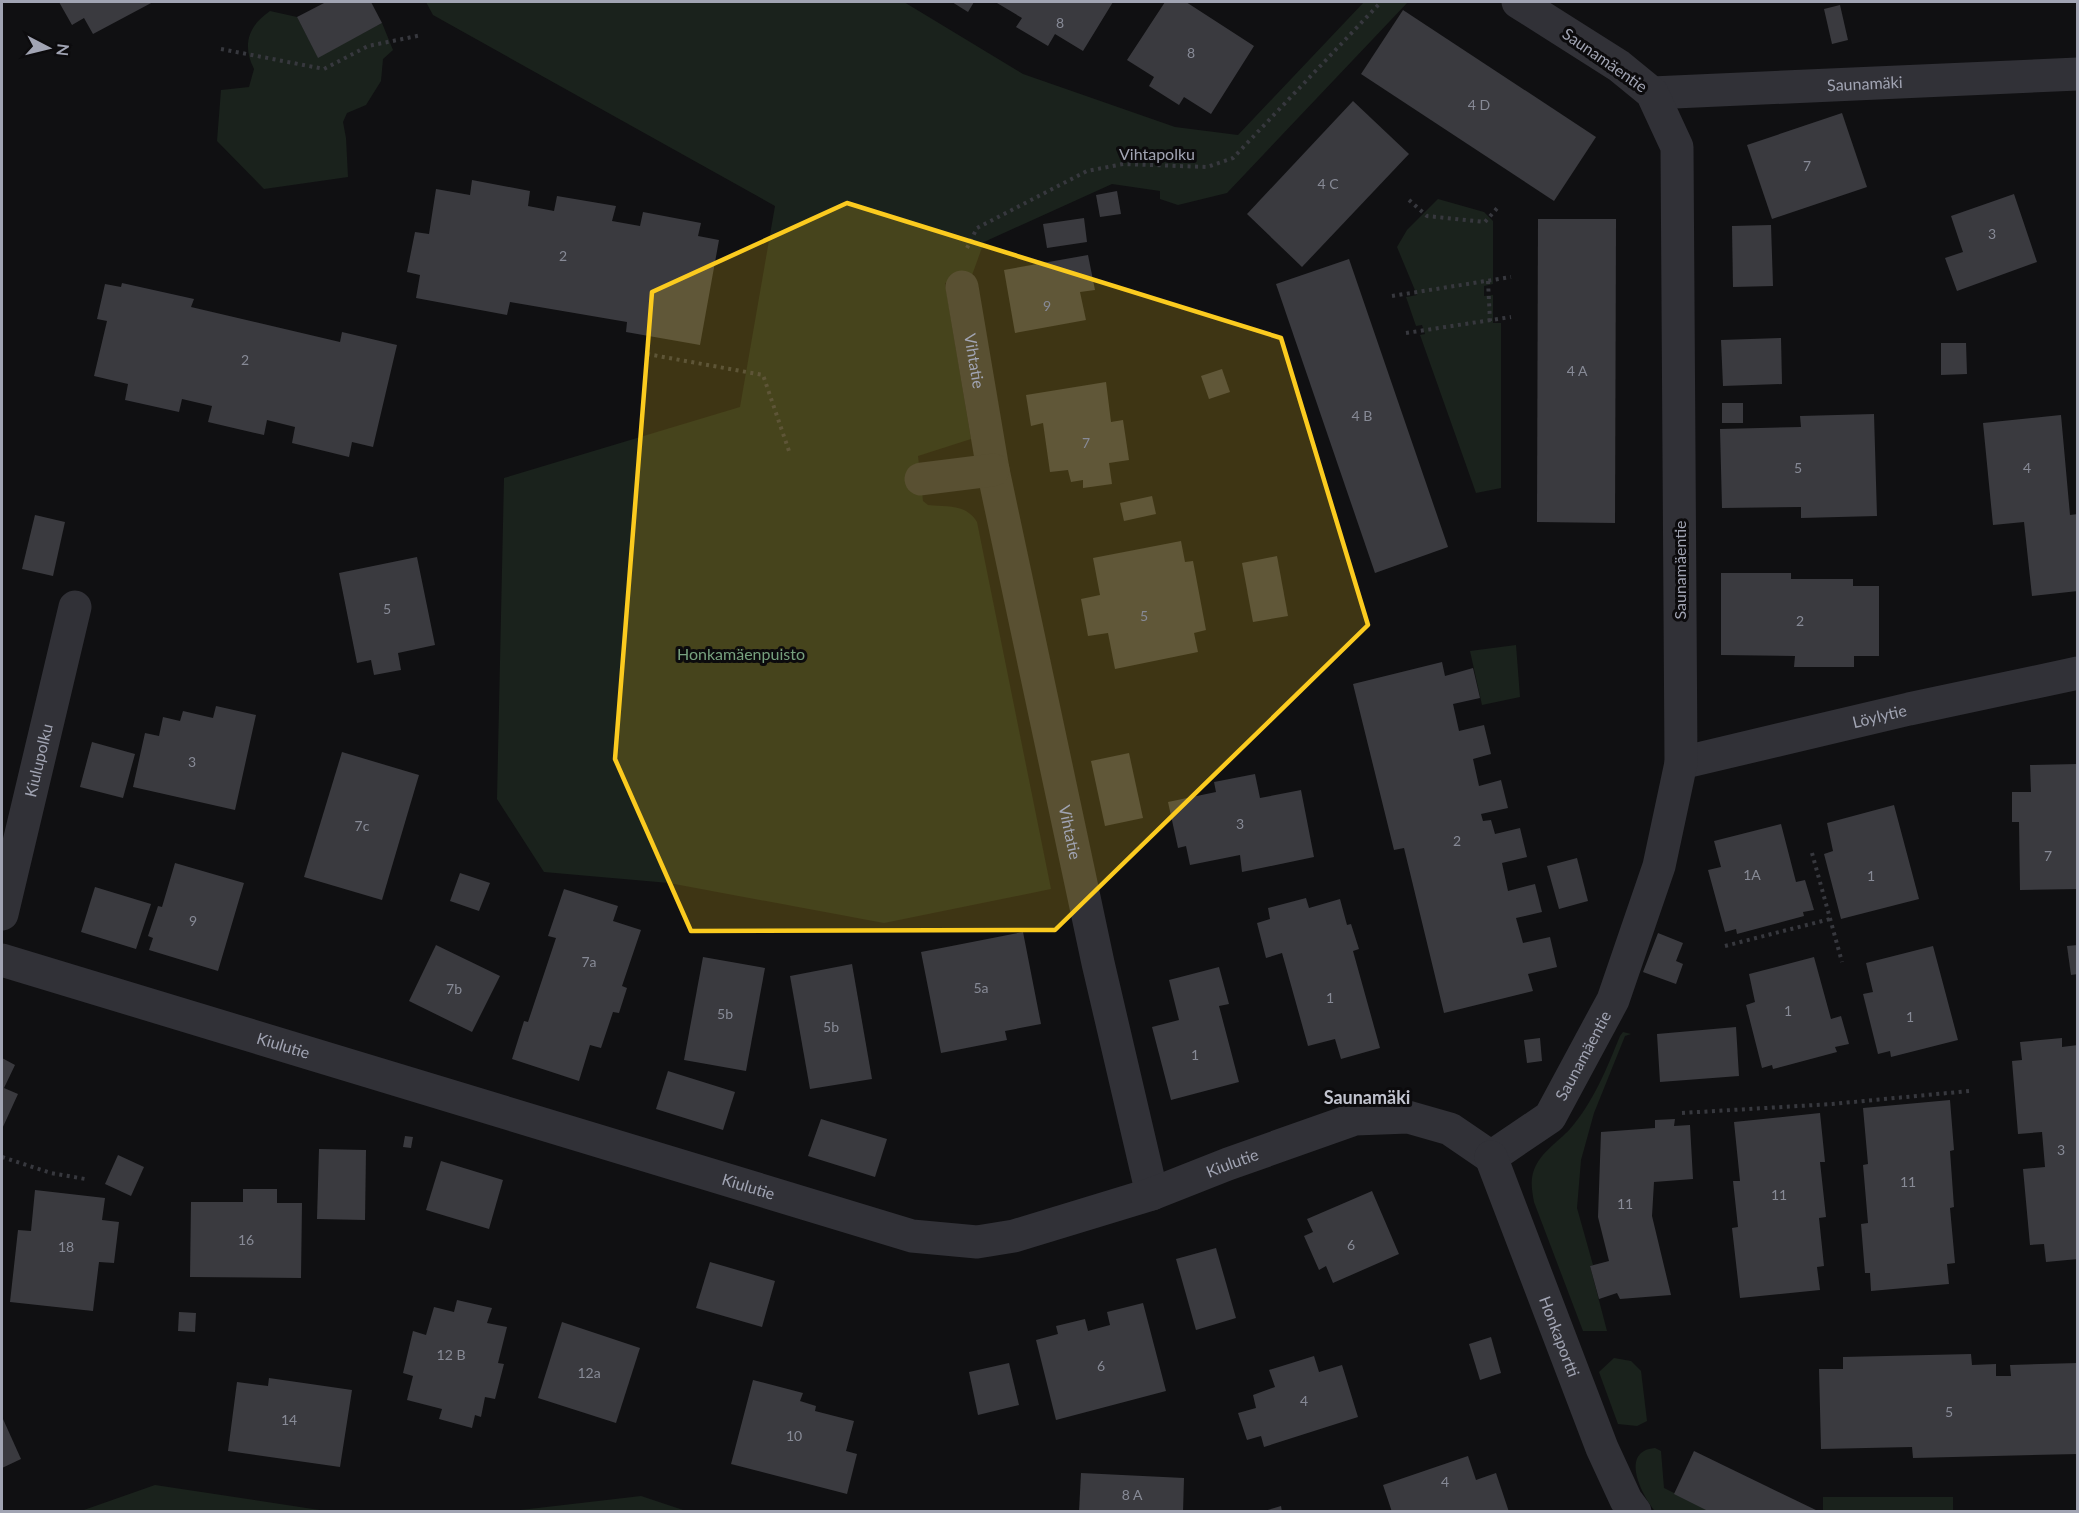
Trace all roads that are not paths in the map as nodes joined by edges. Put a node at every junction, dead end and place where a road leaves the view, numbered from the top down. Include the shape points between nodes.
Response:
1 (1518, 2) edge
2 (2078, 74) edge
3 (1652, 93) junction
4 (962, 287) road end
5 (993, 470) junction
6 (921, 479) dead end
7 (75, 607) dead end
8 (2078, 673) edge
9 (1681, 763) junction
10 (2, 914) edge
11 (2, 960) edge
12 (1491, 1157) junction
13 (1152, 1194) junction
14 (1635, 1512) edge

1 - 3 street, Saunamäentie via 1619,66
2 - 3 street, Saunamäki
3 - 9 street, Saunamäentie via 1677,147
4 - 5 street, Vihtatie
5 - 6 street
5 - 13 street, Vihtatie via 1090,929
7 - 10 street, Kiulupolku
8 - 9 street, Löylytie
9 - 12 street, Saunamäentie via 1659,866 1613,1000 1550,1117
11 - 13 street, Kiulutie via 912,1236 977,1242 1014,1236
12 - 13 street, Kiulutie via 1450,1129 1408,1118 1355,1119
12 - 14 street, Honkaportti via 1602,1448

